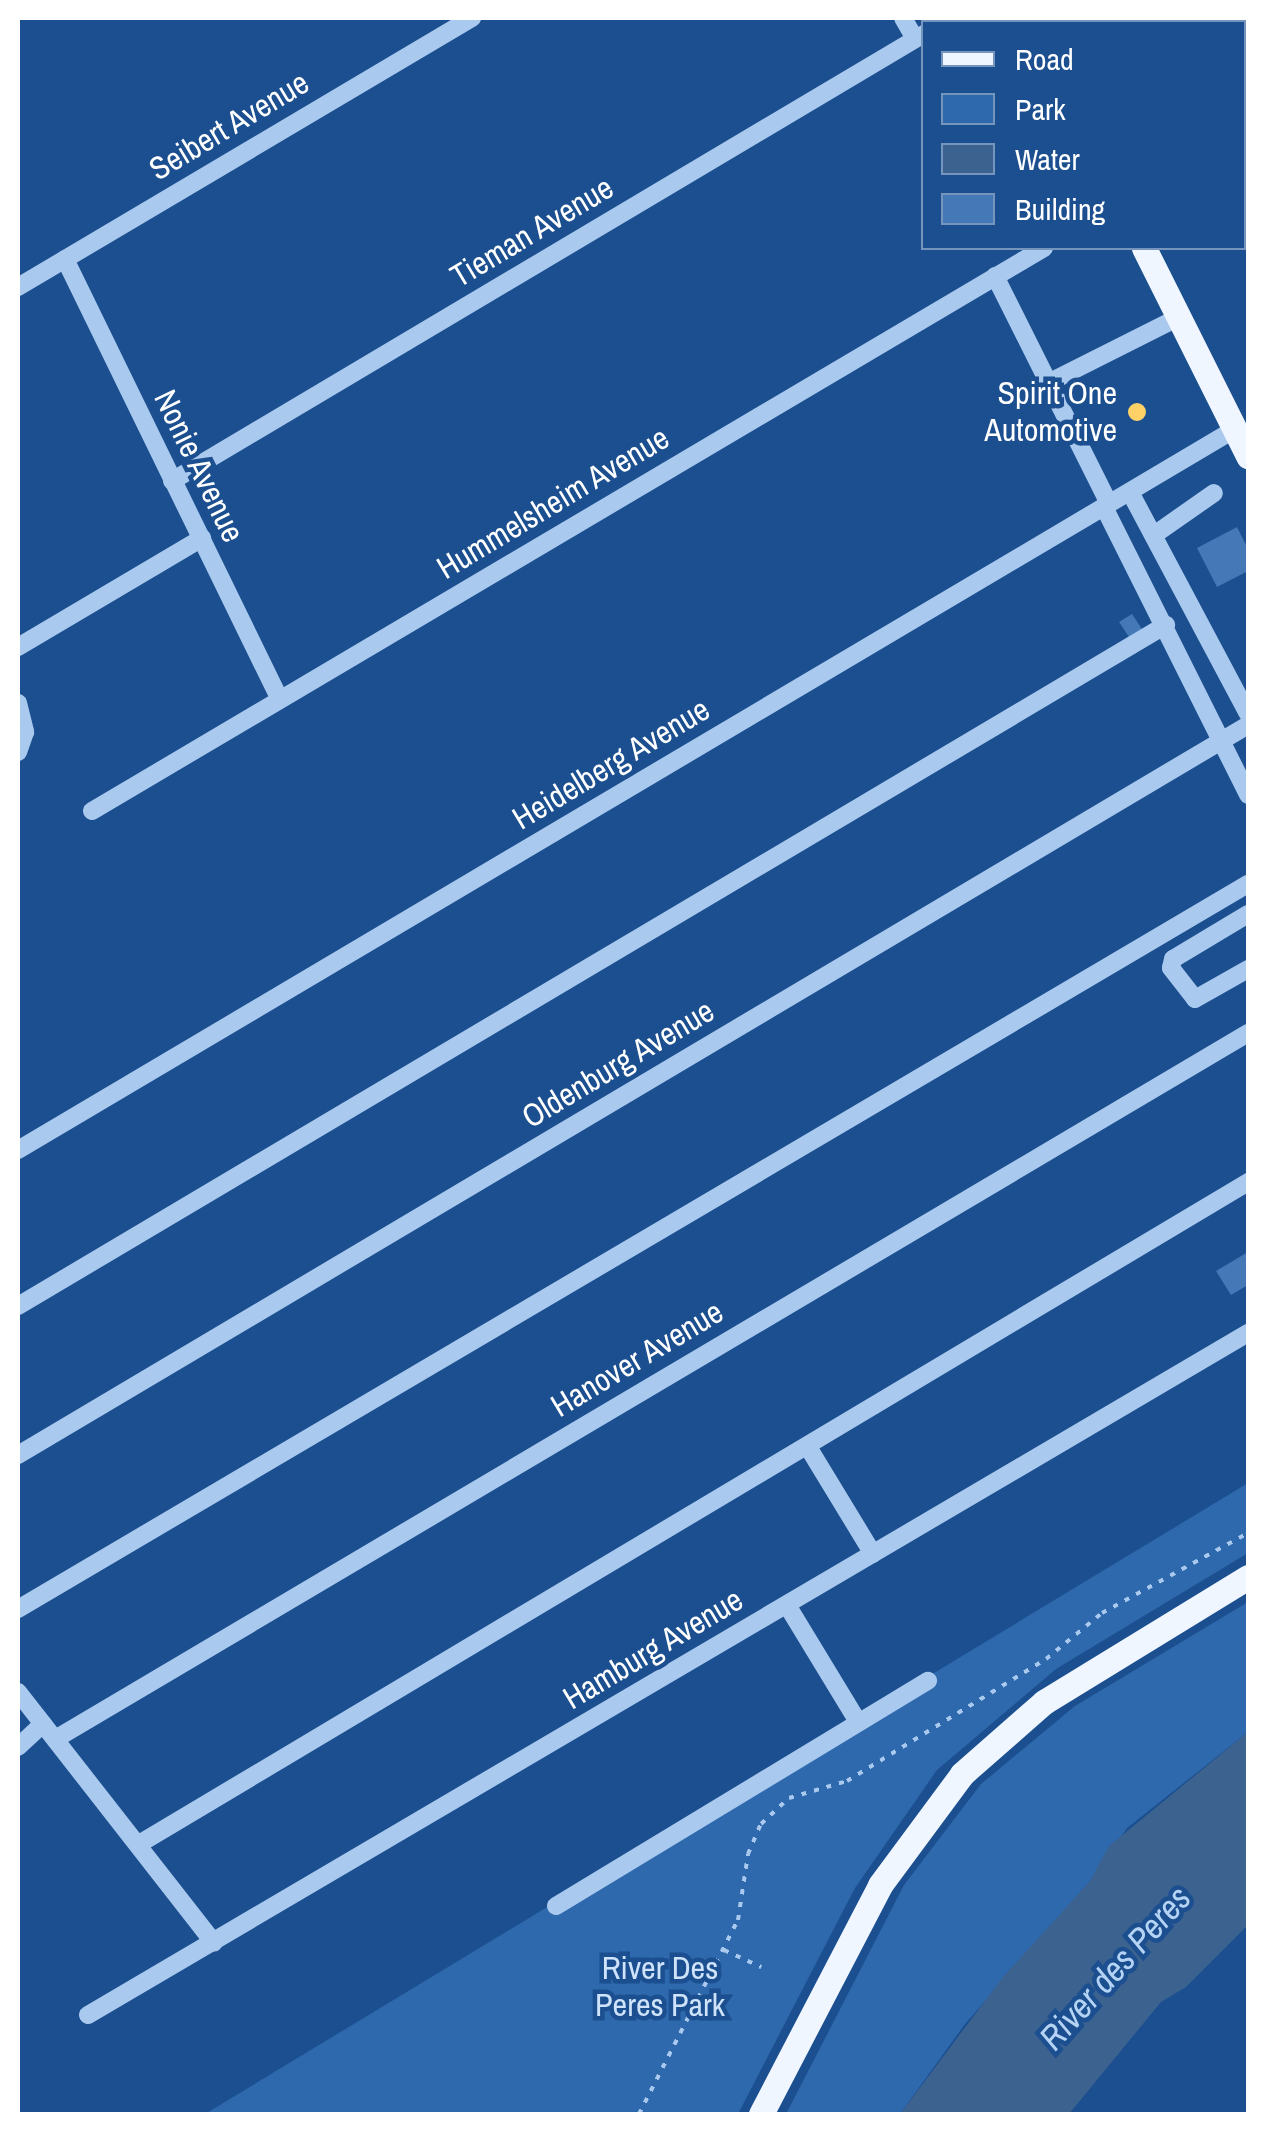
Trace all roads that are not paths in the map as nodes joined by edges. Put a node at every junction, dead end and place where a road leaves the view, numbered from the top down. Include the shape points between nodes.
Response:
1 (472, 18) edge
2 (903, 18) edge
3 (919, 37) edge
4 (1041, 250) edge
5 (1145, 250) edge
6 (65, 259) junction
7 (996, 276) junction
8 (18, 287) edge
9 (1179, 317) junction
10 (1050, 382) junction
11 (1235, 429) junction
12 (1248, 456) edge
13 (172, 481) junction
14 (1130, 492) junction
15 (1214, 493) dead end
16 (1106, 506) junction
17 (1154, 536) junction
18 (202, 538) junction
19 (1166, 625) junction
20 (18, 647) edge
21 (280, 700) junction
22 (18, 703) edge
23 (1248, 714) edge
24 (1248, 726) edge
25 (1221, 742) junction
26 (18, 752) edge
27 (1248, 795) edge
28 (92, 811) dead end
29 (1248, 884) edge
30 (1248, 914) edge
31 (1248, 969) edge
32 (1248, 1032) edge
33 (18, 1150) edge
34 (1248, 1182) edge
35 (18, 1306) edge
36 (1248, 1334) edge
37 (808, 1447) junction
38 (18, 1455) edge
39 (873, 1554) junction
40 (1248, 1577) edge
41 (787, 1605) junction
42 (18, 1609) edge
43 (928, 1681) dead end
44 (18, 1692) edge
45 (858, 1722) junction
46 (43, 1724) junction
47 (57, 1738) junction
48 (18, 1748) edge
49 (139, 1844) junction
50 (556, 1906) dead end
51 (214, 1943) junction
52 (88, 2015) dead end
53 (761, 2114) edge

1 - 6 street, Seibert Avenue
2 - 3 street
3 - 13 street, Tieman Avenue
4 - 7 street, Hummelsheim Avenue
5 - 9 main road
6 - 8 street, Seibert Avenue
6 - 13 street, Nonie Avenue
7 - 10 street
7 - 21 street, Hummelsheim Avenue
9 - 10 street
9 - 11 main road
10 - 16 street via 1056,408
11 - 12 main road
11 - 14 street, Heidelberg Avenue
13 - 18 street, Nonie Avenue
14 - 16 street, Heidelberg Avenue
14 - 17 street
15 - 17 street
16 - 19 street
16 - 33 street, Heidelberg Avenue
17 - 23 street
18 - 20 street
18 - 21 street, Nonie Avenue
19 - 25 street
19 - 35 street
21 - 28 street, Hummelsheim Avenue
22 - 26 street via 25,732
24 - 25 street, Oldenburg Avenue
25 - 27 street
25 - 38 street, Oldenburg Avenue
29 - 42 street
30 - 31 street via 1172,960 1171,968 1195,999
32 - 47 street, Hanover Avenue
34 - 37 street
36 - 39 street, Hamburg Avenue
37 - 39 street
37 - 49 street
39 - 41 street, Hamburg Avenue
40 - 53 main road via 1044,1702 962,1774 880,1885
41 - 45 street
41 - 51 street, Hamburg Avenue
43 - 45 street
44 - 46 street
45 - 50 street
46 - 47 street
46 - 48 street
47 - 49 street
49 - 51 street
51 - 52 street, Hamburg Avenue

